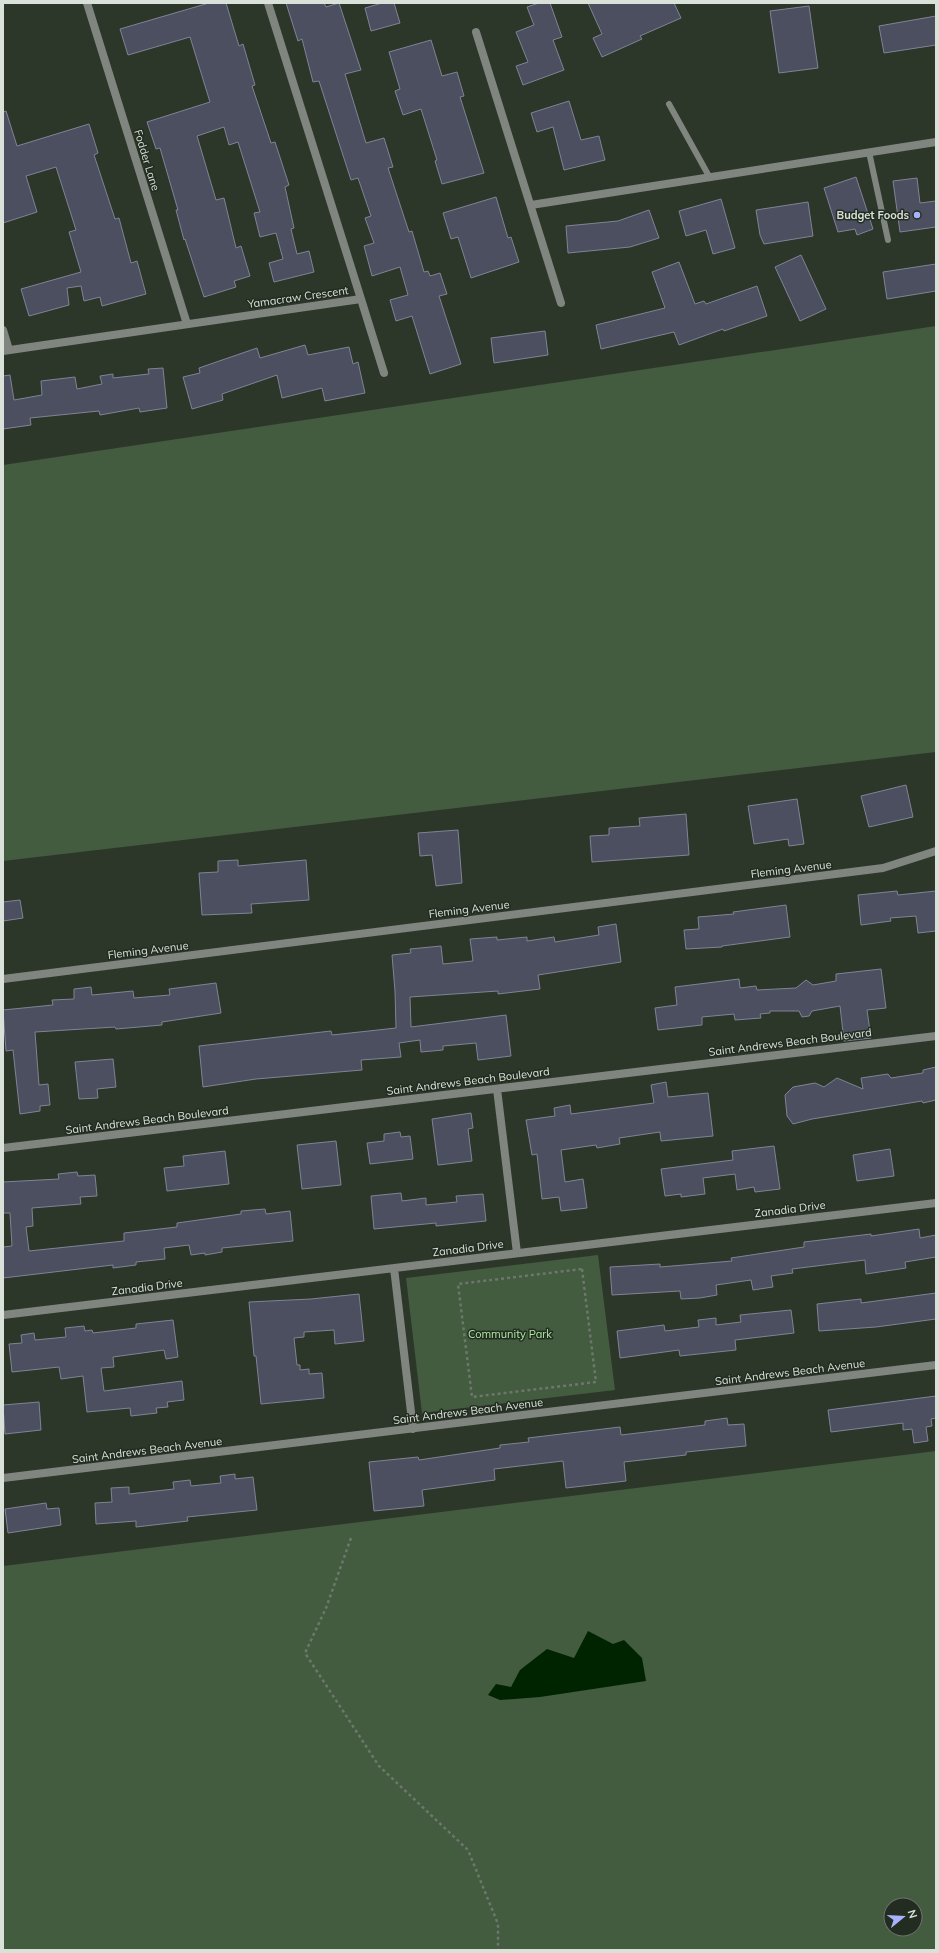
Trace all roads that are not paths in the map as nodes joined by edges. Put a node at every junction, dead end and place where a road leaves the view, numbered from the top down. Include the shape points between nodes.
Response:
1 (86, 3) edge
2 (268, 3) edge
3 (476, 32) dead end
4 (669, 104) dead end
5 (936, 142) edge
6 (869, 152) junction
7 (710, 178) junction
8 (531, 205) junction
9 (888, 240) dead end
10 (361, 299) junction
11 (561, 303) dead end
12 (187, 324) junction
13 (3, 330) edge
14 (6, 350) edge
15 (384, 373) dead end
16 (936, 851) edge
17 (3, 979) edge
18 (936, 1036) edge
19 (497, 1089) junction
20 (3, 1148) edge
21 (936, 1203) edge
22 (517, 1253) junction
23 (394, 1268) junction
24 (3, 1315) edge
25 (936, 1366) edge
26 (413, 1429) junction
27 (3, 1478) edge

1 - 12 street, Fodder Lane
2 - 10 street, Yamacraw Crescent
3 - 8 street
4 - 7 lane
5 - 6 street
6 - 7 street
6 - 9 lane
7 - 8 street
8 - 11 street
10 - 12 street, Yamacraw Crescent
10 - 15 street
12 - 14 street, Yamacraw Crescent
13 - 14 street
16 - 17 street, Fleming Avenue via 884,868
18 - 19 street, Saint Andrews Beach Boulevard
19 - 20 street, Saint Andrews Beach Boulevard
19 - 22 street
21 - 22 street, Zanadia Drive
22 - 23 street, Zanadia Drive
23 - 24 street, Zanadia Drive
23 - 26 street
25 - 26 street, Saint Andrews Beach Avenue
26 - 27 street, Saint Andrews Beach Avenue

